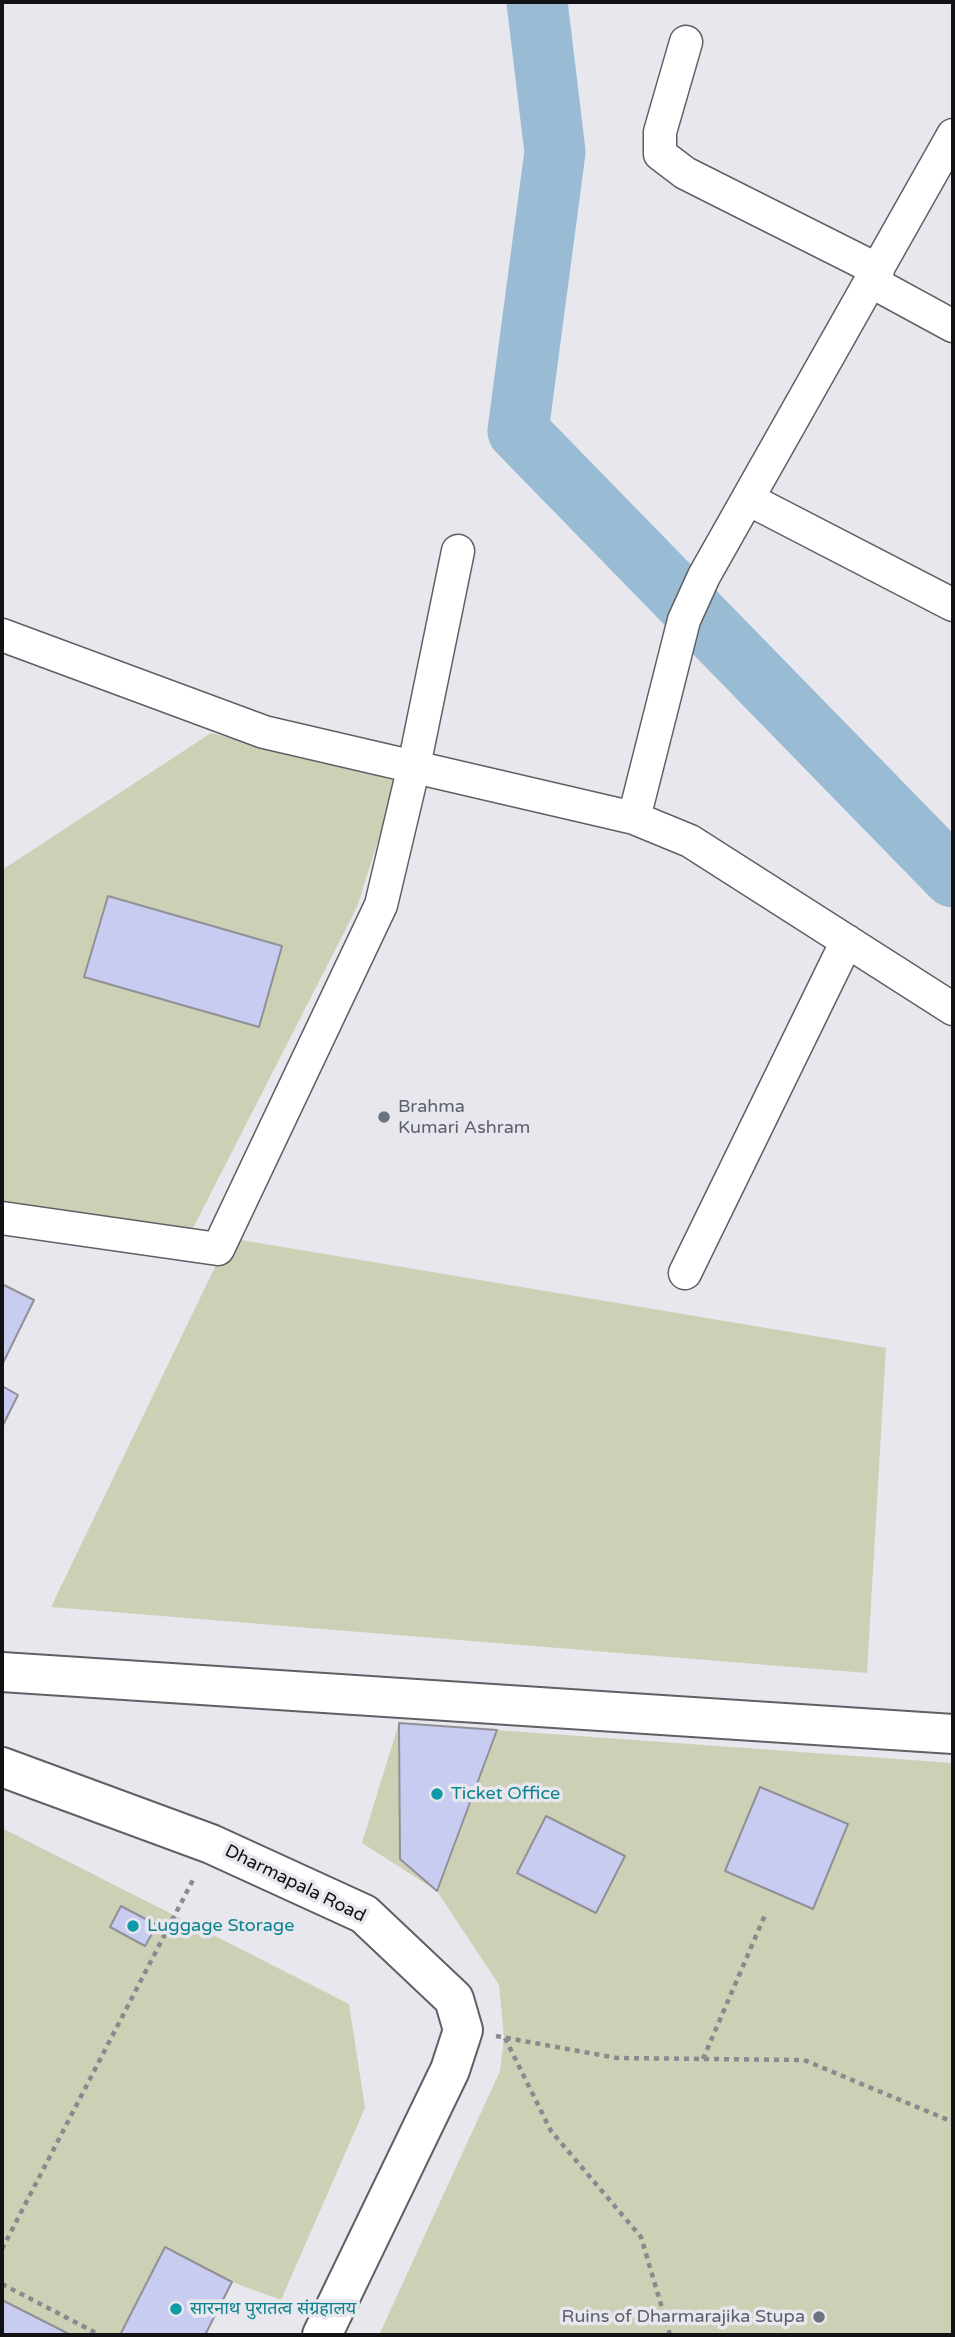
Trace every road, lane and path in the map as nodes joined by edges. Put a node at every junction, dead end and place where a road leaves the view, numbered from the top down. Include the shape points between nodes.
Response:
1 (686, 42) dead end
2 (953, 135) edge
3 (875, 276) junction
4 (953, 326) edge
5 (748, 499) junction
6 (458, 551) dead end
7 (953, 605) edge
8 (2, 635) edge
9 (414, 766) junction
10 (634, 818) junction
11 (847, 941) junction
12 (953, 1009) edge
13 (2, 1218) edge
14 (685, 1273) dead end
15 (2, 1672) edge
16 (953, 1734) edge
17 (2, 1767) edge
18 (211, 1844) junction
19 (765, 1915) dead end
20 (463, 2030) junction
21 (504, 2038) junction
22 (703, 2059) junction
23 (953, 2122) edge
24 (2, 2249) edge
25 (2, 2284) edge
26 (96, 2333) dead end
27 (322, 2335) edge
28 (670, 2335) edge

1 - 3 street via 660,132 660,154 685,173
2 - 3 street
3 - 4 street
3 - 5 street
5 - 7 street
5 - 10 street via 684,620
6 - 9 street
8 - 9 street via 264,732
9 - 10 street
9 - 13 street via 381,905 218,1249
10 - 11 street via 690,841
11 - 12 street
11 - 14 street
15 - 16 street
17 - 18 street, Dharmapala Road
18 - 20 street, Dharmapala Road via 364,1914 454,1998
18 - 24 path
19 - 22 path
20 - 21 path
20 - 27 street via 450,2070
21 - 22 path via 617,2058
21 - 28 path via 551,2131 641,2237
22 - 23 path via 804,2060
25 - 26 path

